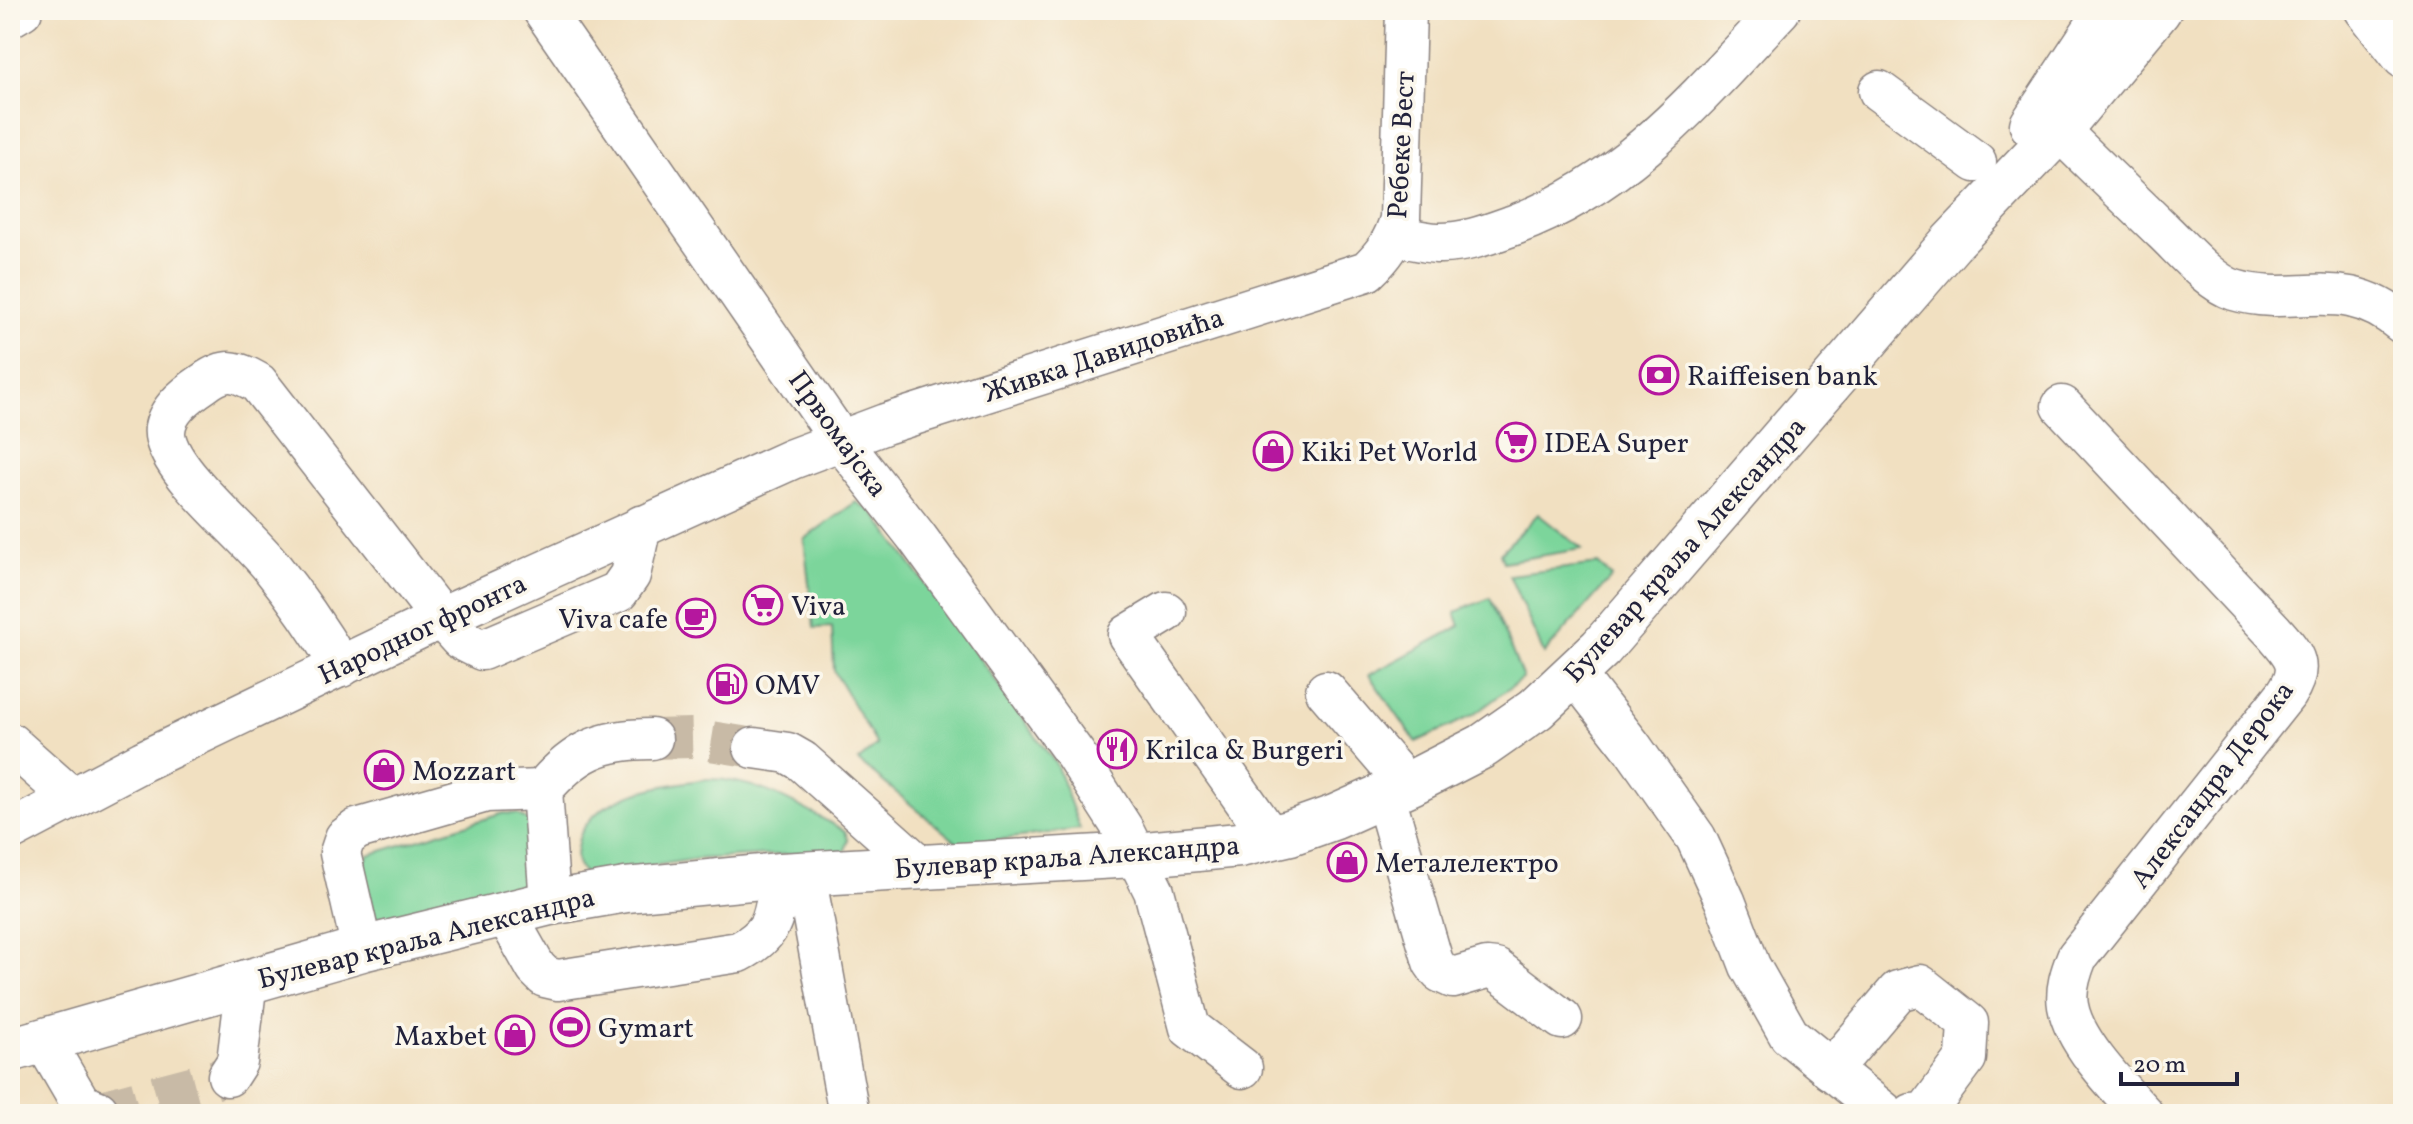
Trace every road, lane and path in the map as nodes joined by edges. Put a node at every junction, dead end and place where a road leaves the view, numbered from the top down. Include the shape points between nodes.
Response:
1 (22, 10) edge
2 (543, 10) edge
3 (1406, 10) edge
4 (1780, 10) edge
5 (2108, 10) edge
6 (2159, 10) edge
7 (2365, 10) edge
8 (10, 17) edge
9 (2403, 58) edge
10 (1879, 91) dead end
11 (2059, 130) junction
12 (1976, 162) dead end
13 (1395, 236) junction
14 (1951, 243) junction
15 (1367, 271) joint
16 (2403, 324) edge
17 (2062, 406) dead end
18 (841, 441) junction
19 (1166, 612) dead end
20 (441, 618) junction
21 (341, 667) junction
22 (1575, 674) junction
23 (1326, 691) dead end
24 (652, 739) tunnel mouth
25 (10, 743) edge
26 (754, 748) tunnel mouth
27 (1389, 782) junction
28 (542, 790) junction
29 (72, 798) junction
30 (10, 831) edge
31 (1271, 838) junction
32 (1135, 855) junction
33 (922, 868) junction
34 (793, 875) junction
35 (550, 903) junction
36 (505, 913) junction
37 (362, 949) junction
38 (247, 980) junction
39 (1562, 1019) dead end
40 (26, 1044) edge
41 (1242, 1068) dead end
42 (1831, 1070) junction
43 (228, 1076) dead end
44 (98, 1111) dead end
45 (849, 1114) edge
46 (1886, 1114) edge
47 (1912, 1114) edge
48 (2143, 1114) edge

1 - 8 street
2 - 18 street, Првомајска
3 - 13 street, Ребеке Вест via 1402,196
4 - 13 street via 1666,130 1560,222 1437,243
5 - 14 main road, Булевар краља Александра
6 - 11 main road, Булевар краља Александра
7 - 9 street
10 - 12 street
11 - 14 main road, Булевар краља Александра
11 - 16 street via 2202,269 2232,290 2353,296 2385,309
13 - 15 street, Ребеке Вест
14 - 22 main road, Булевар краља Александра
15 - 18 street, Живка Давидовића
17 - 48 street, Александра Дерока via 2296,659 2297,671 2286,694 2077,957 2072,970 2067,1004 2076,1026
18 - 20 street, Народног фронта
18 - 32 street, Првомајска via 1075,754
19 - 31 street via 1128,635
20 - 21 street, Народног фронта
20 - 21 street via 258,383 239,372 219,372 188,393 169,415 165,437 177,464 271,565
21 - 29 street, Народног фронта
22 - 27 main road, Булевар краља Александра via 1507,731 1437,771
22 - 42 street via 1696,838 1750,966 1789,1035
23 - 27 street
24 - 28 street via 584,751
25 - 29 street
26 - 33 street via 788,753 802,761
27 - 31 main road, Булевар краља Александра via 1307,828
27 - 39 street via 1433,962 1440,972 1453,978 1496,969
28 - 35 street
28 - 37 street via 486,792 357,829 345,838 340,853
29 - 30 street, Народног фронта
31 - 32 main road, Булевар краља Александра
32 - 33 main road, Булевар краља Александра
32 - 41 street, Првомајска via 1154,891 1190,1028
33 - 34 main road, Булевар краља Александра
34 - 35 main road, Булевар краља Александра via 626,890
34 - 36 street via 761,941 739,952 558,980 536,968
34 - 45 street
35 - 36 main road, Булевар краља Александра
36 - 37 main road, Булевар краља Александра
37 - 38 main road, Булевар краља Александра
38 - 40 main road, Булевар краља Александра
38 - 43 street via 237,1062
40 - 44 street via 81,1104
42 - 46 street
42 - 47 street via 1898,991 1920,985 1968,1023 1966,1058 1925,1113

